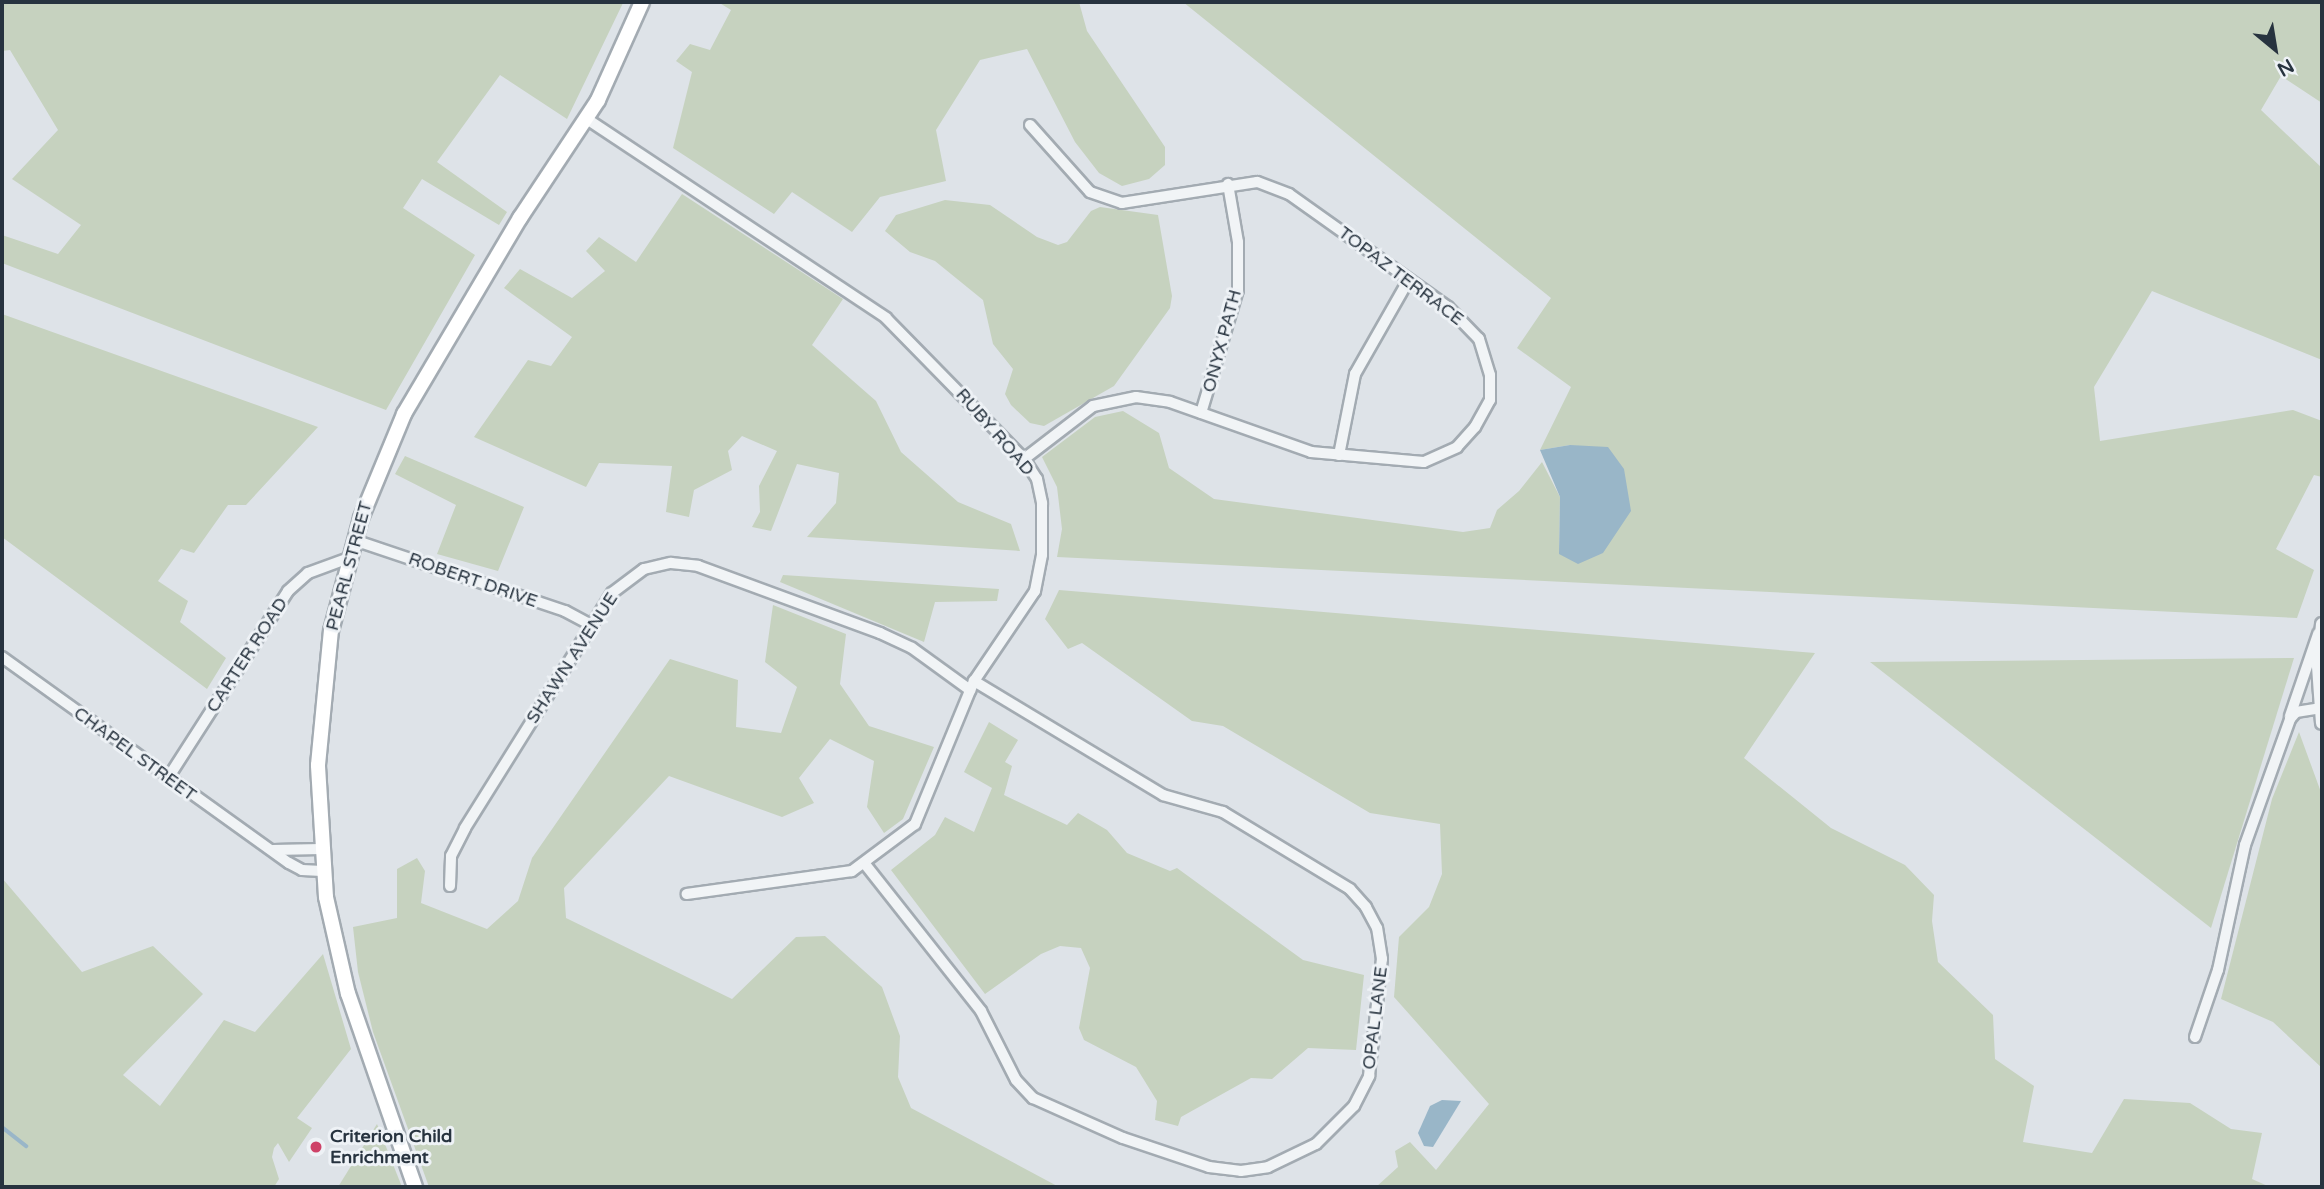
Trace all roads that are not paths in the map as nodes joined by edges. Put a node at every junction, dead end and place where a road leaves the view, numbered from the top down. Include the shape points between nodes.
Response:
1 (642, 2) edge
2 (587, 119) junction
3 (1030, 125) dead end
4 (1228, 184) junction
5 (1408, 281) junction
6 (1201, 413) junction
7 (1339, 455) junction
8 (1024, 459) junction
9 (354, 540) junction
10 (349, 558) junction
11 (2322, 624) edge
12 (591, 625) junction
13 (2, 657) edge
14 (972, 686) junction
15 (2320, 708) junction
16 (2290, 719) junction
17 (2322, 723) edge
18 (169, 778) junction
19 (269, 848) junction
20 (321, 849) junction
21 (864, 864) junction
22 (322, 871) junction
23 (450, 886) dead end
24 (687, 894) dead end
25 (2195, 1037) dead end
26 (415, 1187) edge

1 - 2 main road, PEARL STREET
2 - 8 street, RUBY ROAD via 876,310
2 - 9 main road, PEARL STREET via 418,387 379,468
3 - 4 street, TOPAZ TERRACE via 1090,192 1122,203
4 - 5 street, TOPAZ TERRACE via 1257,182 1289,194
4 - 6 street, ONYX PATH via 1238,242 1238,290
5 - 7 street via 1355,374
5 - 7 street, TOPAZ TERRACE via 1448,307 1479,339 1490,375 1490,400 1457,447 1424,461
6 - 7 street, TOPAZ TERRACE via 1311,452
6 - 8 street, TOPAZ TERRACE via 1136,397 1106,401 1068,422
8 - 14 street, RUBY ROAD via 1037,479 1042,503 1038,582 1031,600
9 - 10 main road, PEARL STREET
9 - 12 street, ROBERT DRIVE via 565,611
10 - 18 street, CARTER ROAD via 308,573 288,591
10 - 20 main road, PEARL STREET via 331,631 322,697
11 - 15 street
11 - 16 street
12 - 14 street, SHAWN AVENUE via 612,593 632,575 657,565 684,563 880,633
12 - 23 street, SHAWN AVENUE via 457,842
13 - 18 street, CHAPEL STREET
14 - 21 street, RUBY ROAD via 915,824
14 - 21 street, OPAL LANE via 1163,795 1223,812 1350,889 1366,907 1382,950 1369,1076 1354,1106 1316,1144 1268,1167 1241,1171 1209,1167 1123,1138 1033,1098 1016,1080 981,1011
15 - 16 street via 2296,712
15 - 17 street
16 - 25 street via 2245,845 2218,970
18 - 19 street, CHAPEL STREET
19 - 20 street
19 - 22 street, CHAPEL STREET via 302,870
20 - 22 main road, PEARL STREET
21 - 24 street, RUBY ROAD via 839,875
22 - 26 main road, PEARL STREET via 348,994

